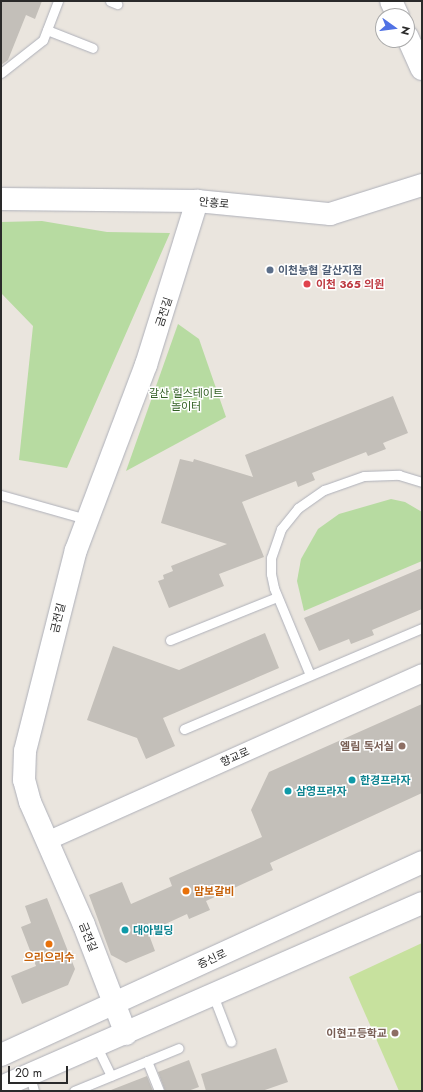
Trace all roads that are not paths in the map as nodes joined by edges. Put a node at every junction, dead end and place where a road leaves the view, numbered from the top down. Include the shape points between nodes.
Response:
1 (58, 1) edge
2 (47, 30) junction
3 (94, 48) dead end
4 (412, 48) edge
5 (422, 69) edge
6 (1, 74) edge
7 (422, 185) edge
8 (1, 199) edge
9 (197, 201) junction
10 (422, 482) edge
11 (1, 495) edge
12 (86, 519) junction
13 (277, 597) junction
14 (422, 628) edge
15 (170, 640) dead end
16 (422, 673) edge
17 (310, 675) junction
18 (184, 729) dead end
19 (47, 841) junction
20 (422, 862) edge
21 (422, 903) edge
22 (213, 995) junction
23 (114, 1004) junction
24 (126, 1034) junction
25 (231, 1042) dead end
26 (97, 1047) junction
27 (179, 1048) dead end
28 (1, 1055) edge
29 (147, 1061) junction
30 (111, 1076) junction
31 (32, 1084) edge
32 (1, 1087) edge
33 (74, 1091) edge
34 (159, 1091) edge

1 - 2 lane
2 - 3 lane
2 - 6 lane via 38,45
4 - 5 street
7 - 9 street, 안흥로 via 330,214
8 - 9 street, 안흥로
9 - 12 street, 금전길 via 149,358
10 - 13 lane via 399,475 364,476 324,490 308,501 281,529 275,543 271,574
11 - 12 lane
12 - 19 street, 금전길 via 25,751 24,780 30,802
13 - 15 lane
13 - 17 lane
14 - 17 lane
16 - 19 street, 향교로
17 - 18 lane
19 - 23 street, 금전길
20 - 23 street, 증신로
21 - 22 street
22 - 24 street
22 - 25 lane
23 - 24 street, 금전길
23 - 28 street, 증신로
24 - 26 street
26 - 30 lane
26 - 31 street
27 - 29 lane
29 - 30 lane
29 - 34 lane
30 - 33 lane
31 - 32 street

